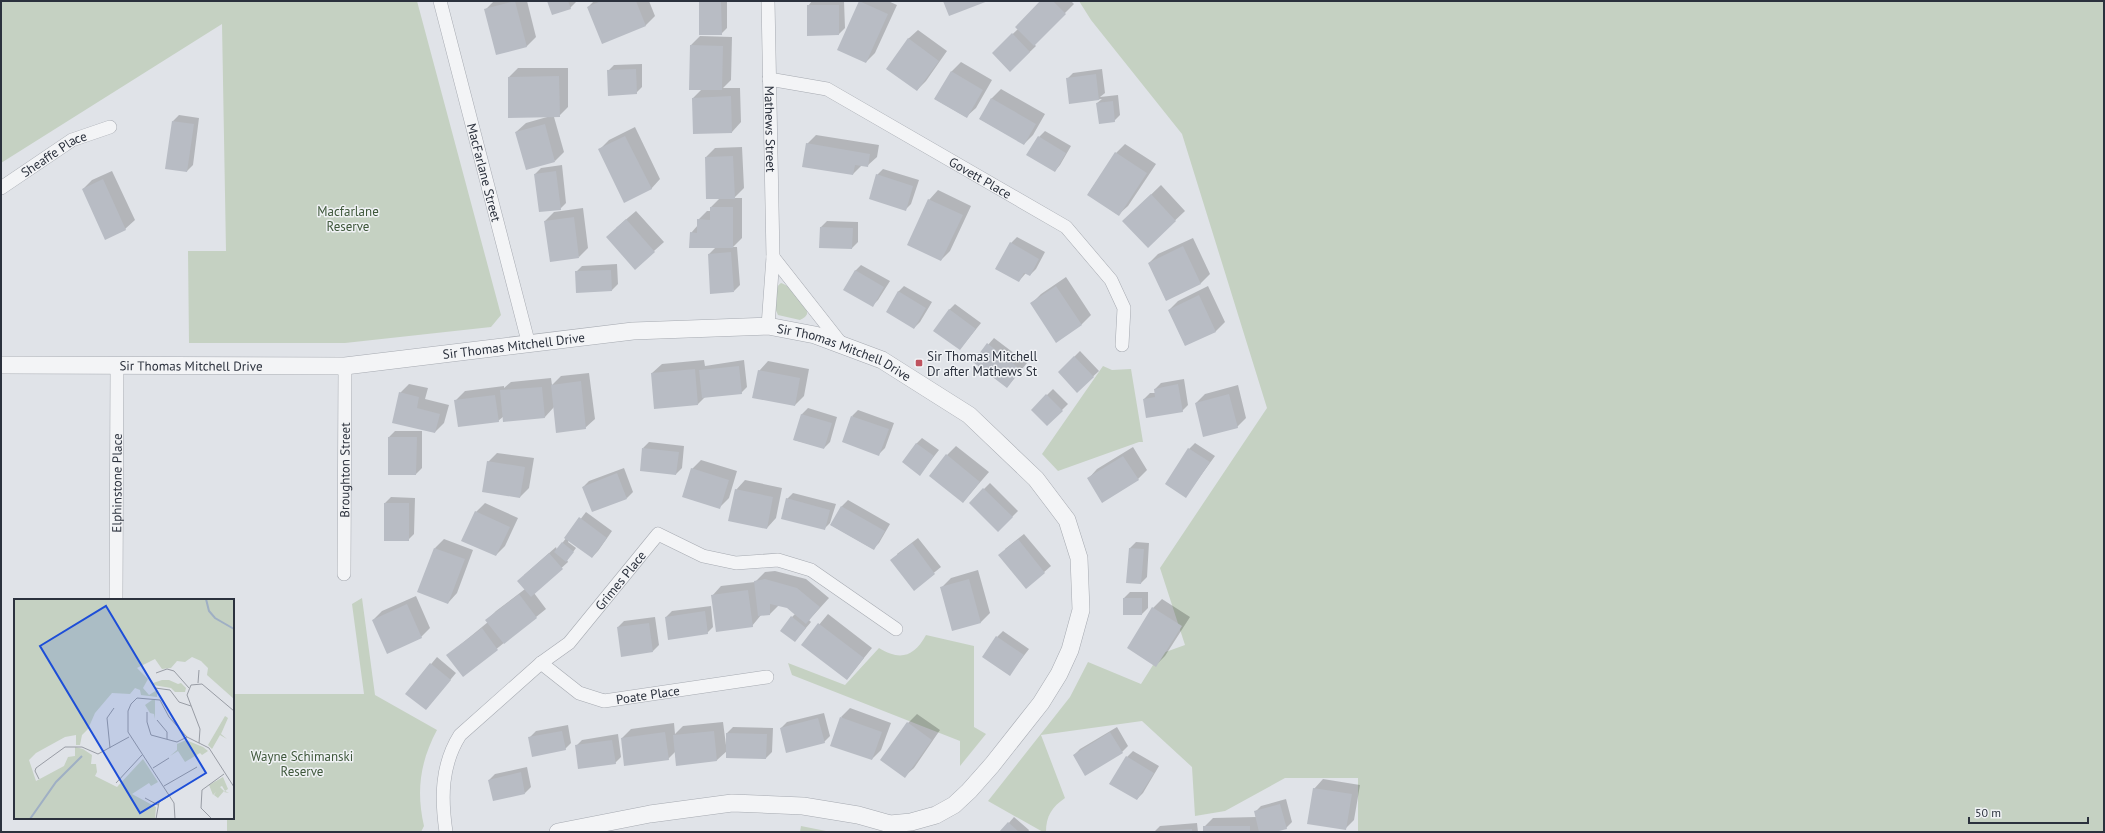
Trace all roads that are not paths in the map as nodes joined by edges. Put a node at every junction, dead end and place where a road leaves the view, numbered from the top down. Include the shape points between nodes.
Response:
1 (440, 1) edge
2 (768, 1) edge
3 (769, 79) junction
4 (110, 127) dead end
5 (1, 188) edge
6 (773, 257) junction
7 (768, 326) junction
8 (529, 345) junction
9 (1122, 345) dead end
10 (843, 346) junction
11 (1, 365) edge
12 (117, 366) junction
13 (345, 366) junction
14 (344, 574) dead end
15 (116, 599) edge
16 (896, 629) dead end
17 (541, 663) junction
18 (767, 677) dead end
19 (446, 832) edge
20 (558, 832) edge

1 - 8 street, MacFarlane Street
2 - 3 street, Mathews Street
3 - 6 street, Mathews Street
3 - 9 street, Govett Place via 827,89 1066,227 1093,257 1114,287 1124,308
4 - 5 street, Sheaffe Place via 72,140
6 - 7 street, Mathews Street
6 - 10 street
7 - 8 street, Sir Thomas Mitchell Drive via 633,331
7 - 10 street, Sir Thomas Mitchell Drive via 815,335
8 - 13 street, Sir Thomas Mitchell Drive
10 - 20 street, Sir Thomas Mitchell Drive via 882,360 969,414 1036,479 1067,520 1080,558 1081,610 1070,650 1059,674 1041,703 969,791 954,805 936,815 911,822 890,824 858,815 802,806 732,803 650,814
11 - 12 street, Sir Thomas Mitchell Drive
12 - 13 street, Sir Thomas Mitchell Drive
12 - 15 street, Elphinstone Place
13 - 14 street, Broughton Street
16 - 17 street, Grimes Place via 811,570 778,560 736,563 703,556 658,534 570,643
17 - 18 street, Poate Place via 579,694 604,701
17 - 19 street, Grimes Place via 460,735 451,748 443,775

